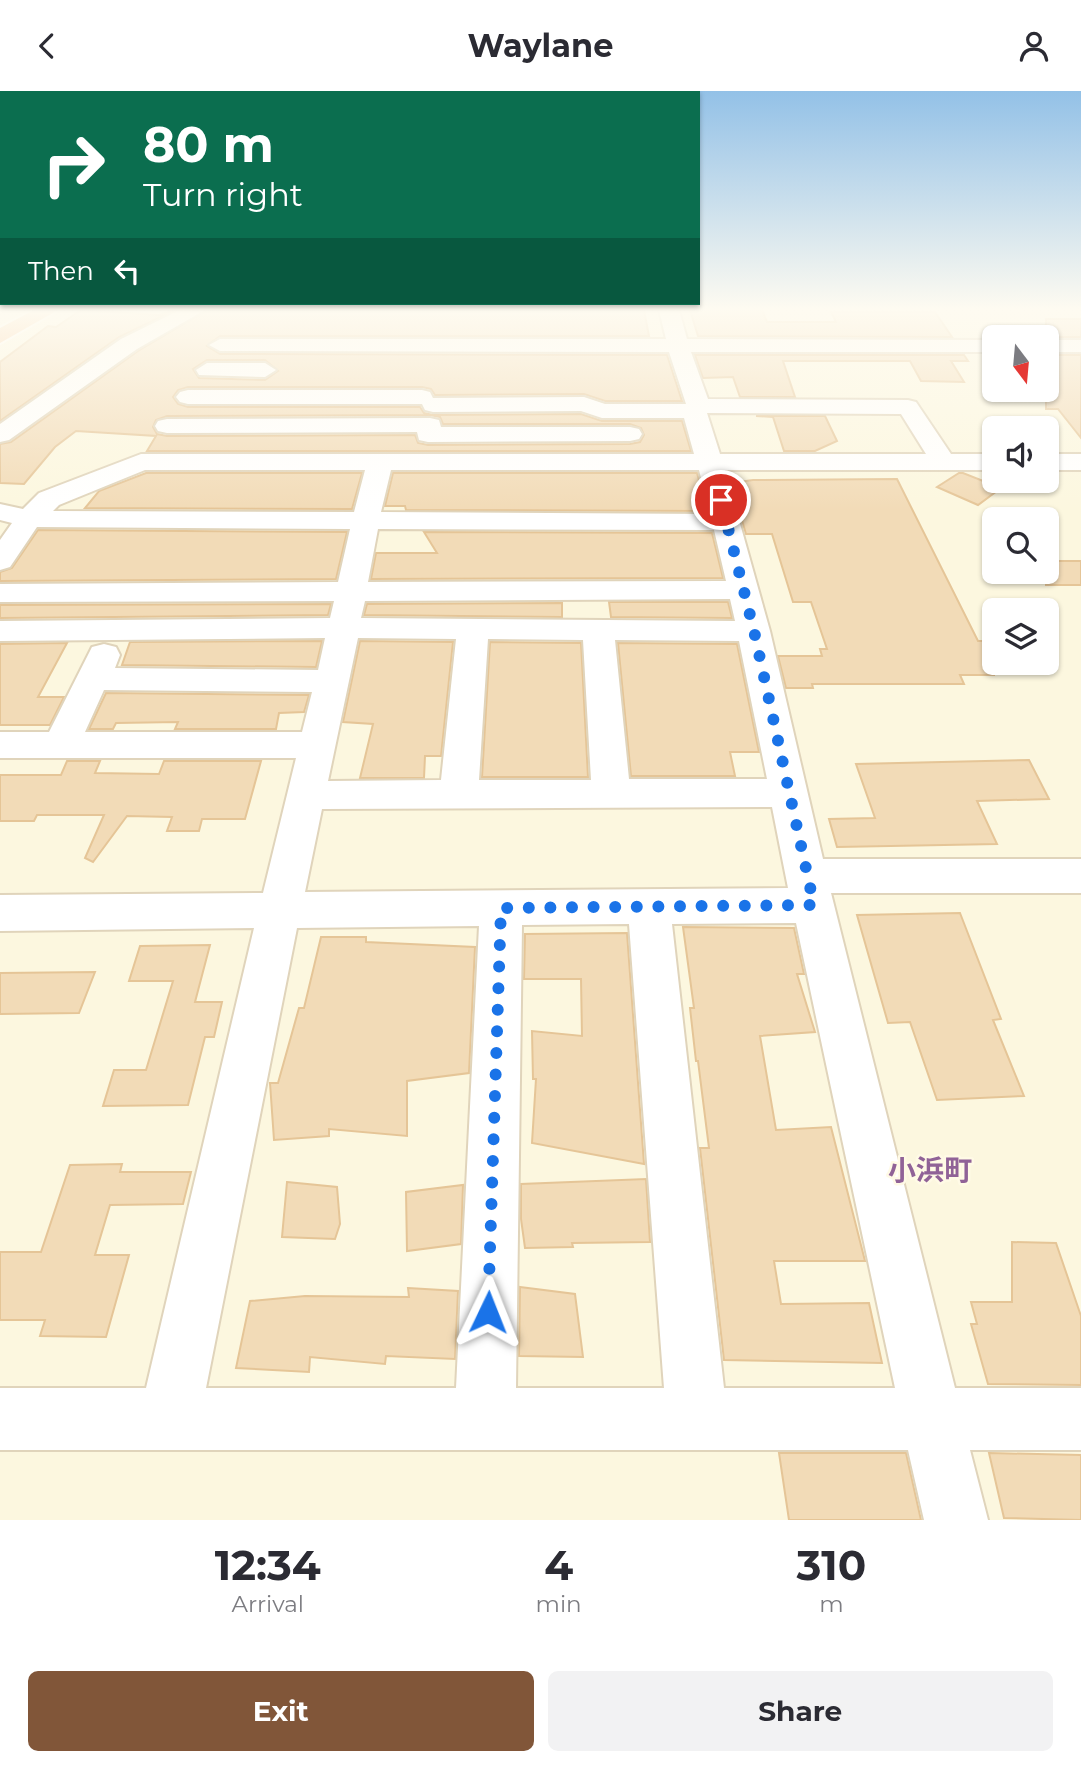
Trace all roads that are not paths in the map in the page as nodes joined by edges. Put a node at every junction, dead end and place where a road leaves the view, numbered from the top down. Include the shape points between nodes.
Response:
1 (83, 377) edge
2 (203, 377) edge
3 (428, 377) edge
4 (686, 377) edge
5 (188, 397) junction
6 (696, 409) junction
7 (428, 416) junction
8 (629, 423) junction
9 (167, 426) junction
10 (0, 435) edge
11 (141, 462) junction
12 (982, 462) edge
13 (1059, 462) edge
14 (1081, 462) edge
15 (380, 463) junction
16 (634, 463) junction
17 (944, 463) junction
18 (424, 464) junction
19 (711, 464) junction
20 (0, 512) edge
21 (29, 519) junction
22 (363, 521) junction
23 (726, 522) junction
24 (0, 561) edge
25 (744, 590) junction
26 (0, 593) edge
27 (348, 610) junction
28 (473, 629) junction
29 (116, 630) junction
30 (598, 630) junction
31 (0, 631) edge
32 (754, 631) junction
33 (92, 679) junction
34 (332, 681) junction
35 (0, 745) edge
36 (61, 745) junction
37 (317, 745) junction
38 (789, 793) junction
39 (611, 794) junction
40 (306, 795) junction
41 (459, 795) junction
42 (1081, 876) edge
43 (810, 890) junction
44 (649, 907) junction
45 (501, 908) junction
46 (279, 911) junction
47 (0, 913) edge
48 (0, 1419) edge
49 (697, 1419) junction
50 (932, 1419) junction
51 (1081, 1419) edge
52 (485, 1420) junction
53 (169, 1421) junction
54 (956, 1520) edge

1 - 10 street
2 - 5 street
3 - 7 street
4 - 6 street
5 - 7 street
5 - 9 street
6 - 8 street
6 - 17 street via 908,407
6 - 19 street
7 - 8 street
7 - 9 street
7 - 18 street
8 - 16 street
9 - 11 street
11 - 15 street
11 - 21 street via 49,499
12 - 17 street
13 - 14 street
15 - 18 street
15 - 22 street
16 - 18 street
16 - 19 street
17 - 19 street
19 - 23 street
20 - 21 street
21 - 22 street
21 - 24 street
22 - 23 street
22 - 27 street
23 - 25 street
25 - 27 street
25 - 32 street
26 - 27 street
27 - 28 street
27 - 29 street
27 - 34 street
28 - 30 street
28 - 41 street
29 - 31 street
29 - 33 street
30 - 32 street
30 - 39 street
32 - 38 street
33 - 34 street
33 - 36 street
34 - 37 street
35 - 36 street
36 - 37 street
37 - 40 street
38 - 39 street
38 - 43 street
39 - 41 street
40 - 41 street
40 - 46 street
42 - 43 street
43 - 44 street
43 - 50 street
44 - 45 street
44 - 49 street
45 - 46 street
45 - 52 street
46 - 47 street
46 - 53 street
48 - 53 street
49 - 50 street
49 - 52 street
50 - 51 street
50 - 54 street
52 - 53 street

